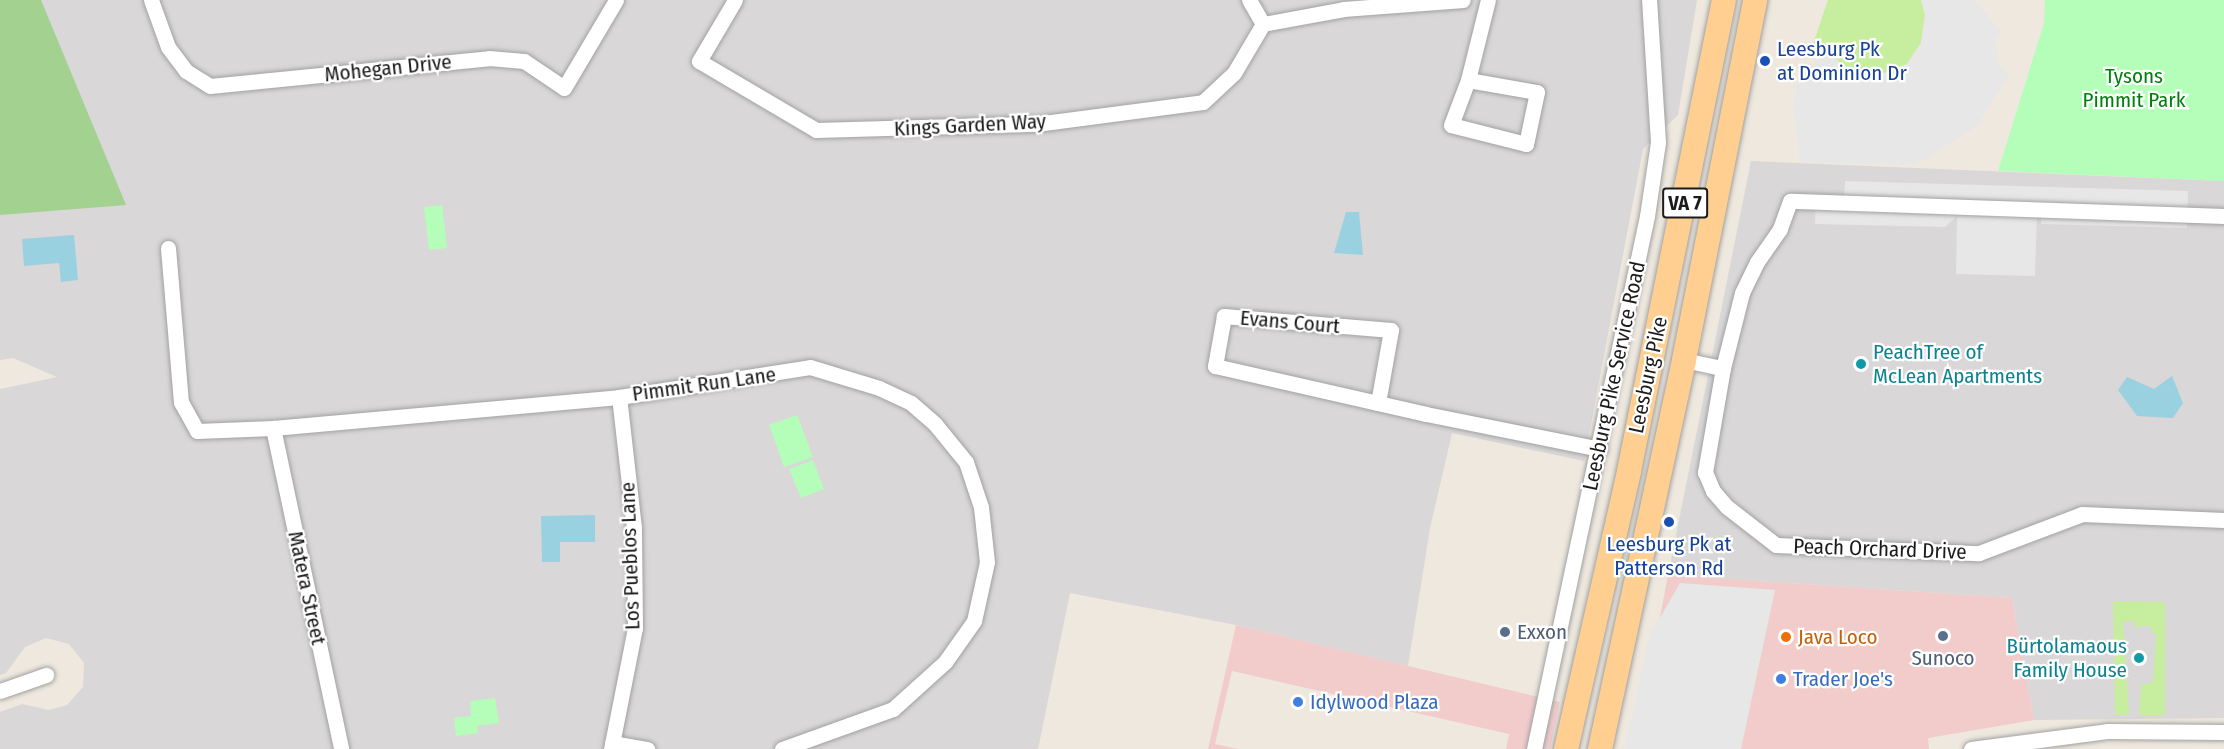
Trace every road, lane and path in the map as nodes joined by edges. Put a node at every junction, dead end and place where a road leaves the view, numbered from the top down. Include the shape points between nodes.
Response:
1 (151, 0) edge
2 (616, 0) edge
3 (735, 0) edge
4 (1250, 0) edge
5 (1463, 0) edge
6 (1488, 0) edge
7 (1649, 0) edge
8 (1725, 0) edge
9 (1755, 0) edge
10 (1344, 4) edge
11 (1263, 24) junction
12 (1468, 80) junction
13 (2224, 216) edge
14 (168, 248) dead end
15 (1684, 360) junction
16 (1723, 368) junction
17 (619, 396) junction
18 (1378, 403) junction
19 (273, 428) junction
20 (1599, 449) junction
21 (2224, 520) edge
22 (46, 675) dead end
23 (0, 691) edge
24 (2224, 732) edge
25 (612, 746) edge
26 (1975, 748) edge
27 (341, 749) edge
28 (647, 749) edge
29 (782, 749) edge
30 (1534, 749) edge
31 (1566, 749) edge
32 (1600, 749) edge

1 - 2 street, Mohegan Drive via 168,47 186,71 210,86 489,58 524,61 564,88
3 - 11 street, Kings Garden Way via 699,62 816,130 1036,124 1203,102 1234,73
4 - 11 street
5 - 10 street
6 - 12 street
7 - 20 street, Leesburg Pike Service Road via 1658,142 1647,216
8 - 31 main road, Leesburg Pike / VA 7 via 1626,483
9 - 15 main road, Leesburg Pike / VA 7
10 - 11 street
12 - 12 street via 1451,125 1526,144 1537,92
13 - 16 street, Peach Orchard Drive via 1790,201 1780,229 1742,293
14 - 19 street, Pimmit Run Lane via 181,402 197,431
15 - 16 street
15 - 32 main road, Leesburg Pike / VA 7
16 - 21 street, Peach Orchard Drive via 1705,472 1713,491 1727,507 1776,545 1979,553 2082,514
17 - 19 street, Pimmit Run Lane
17 - 25 street, Los Pueblos Lane via 634,528 635,628
17 - 29 street, Pimmit Run Lane via 810,367 879,388 911,404 935,424 966,462 981,507 987,562 974,621 945,662 892,709
18 - 18 street, Evans Court via 1391,330 1224,316 1215,366
18 - 20 street, Evans Court
19 - 27 street, Matera Street
20 - 30 street, Leesburg Pike Service Road
22 - 23 street
24 - 26 street via 2108,731
25 - 28 street

